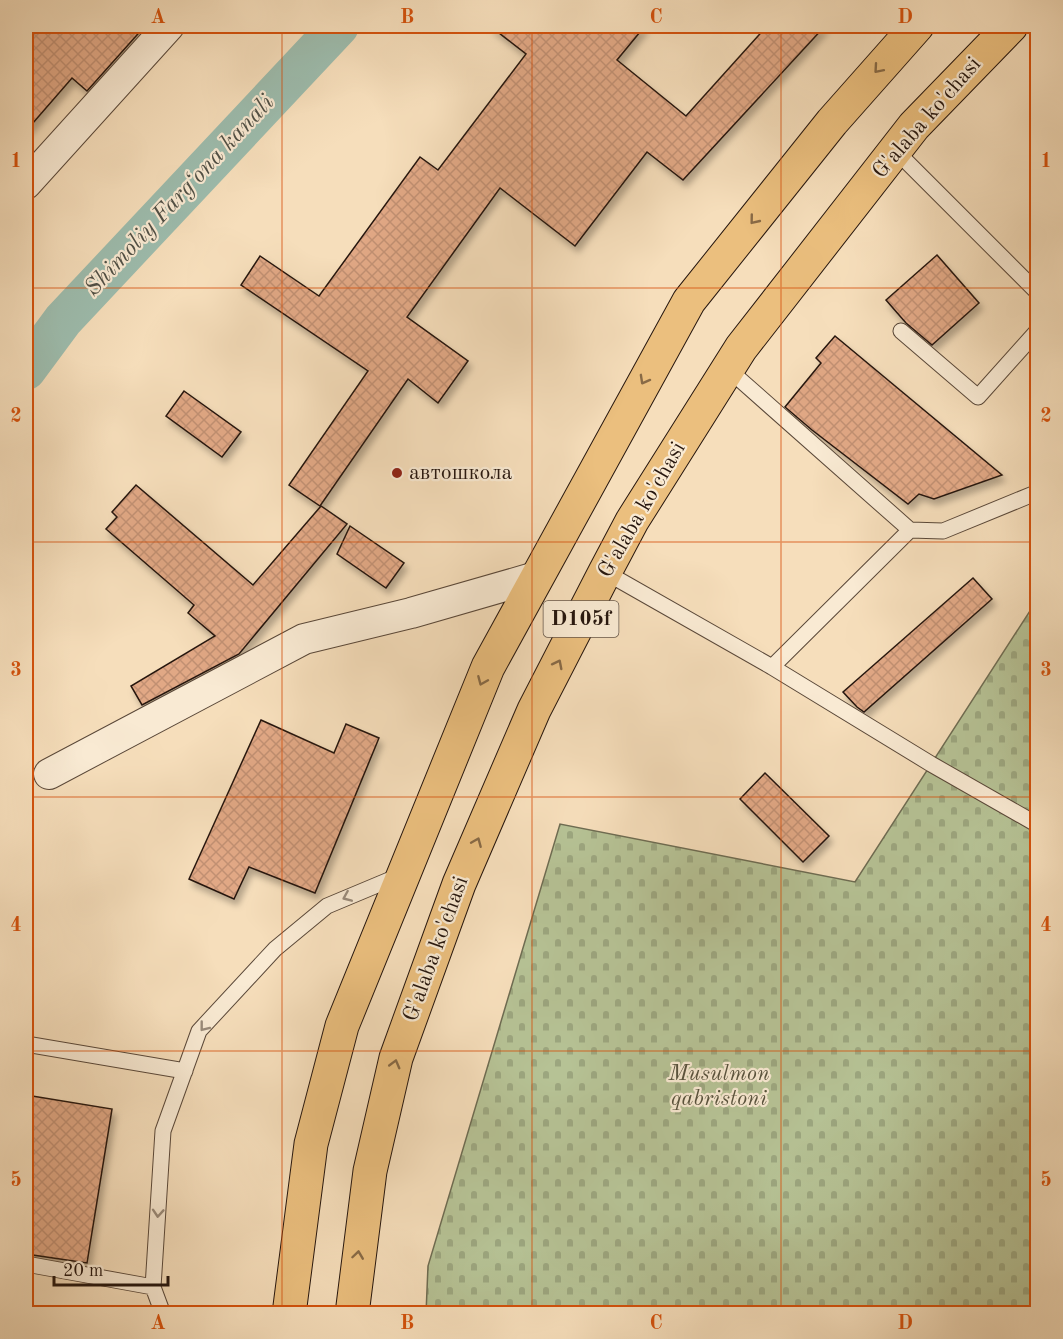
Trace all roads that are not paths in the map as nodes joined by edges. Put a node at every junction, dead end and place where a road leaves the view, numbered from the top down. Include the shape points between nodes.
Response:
1 (169, 26) edge
2 (917, 26) edge
3 (1011, 26) edge
4 (895, 150) junction
5 (26, 184) edge
6 (1038, 293) edge
7 (1038, 330) edge
8 (902, 332) dead end
9 (728, 369) junction
10 (1038, 492) edge
11 (910, 530) junction
12 (605, 572) junction
13 (536, 577) junction
14 (772, 666) junction
15 (49, 774) dead end
16 (1038, 825) edge
17 (401, 875) junction
18 (26, 1044) edge
19 (184, 1071) junction
20 (26, 1264) edge
21 (153, 1287) junction
22 (163, 1314) edge
23 (289, 1314) edge
24 (352, 1314) edge

1 - 5 street
2 -> 13 main road, D105f via 832,122 689,301
3 - 4 main road, G'alaba ko'chasi / D105f
4 - 6 lane
4 - 9 main road, G'alaba ko'chasi / D105f
7 - 8 lane via 978,397
9 - 11 lane
9 - 12 main road, G'alaba ko'chasi / D105f via 632,521
10 - 11 lane via 943,531
11 - 14 lane
12 - 14 lane
24 -> 12 main road, G'alaba ko'chasi / D105f via 370,1171 396,1058 464,873 534,710
13 - 15 street via 304,639
13 -> 17 main road, D105f via 488,667
14 - 16 lane
17 -> 19 lane via 327,906 275,949 199,1031
17 - 23 main road, D105f via 342,1026 311,1144
18 - 19 lane
19 -> 21 lane via 163,1131
20 - 21 lane
21 - 22 lane

